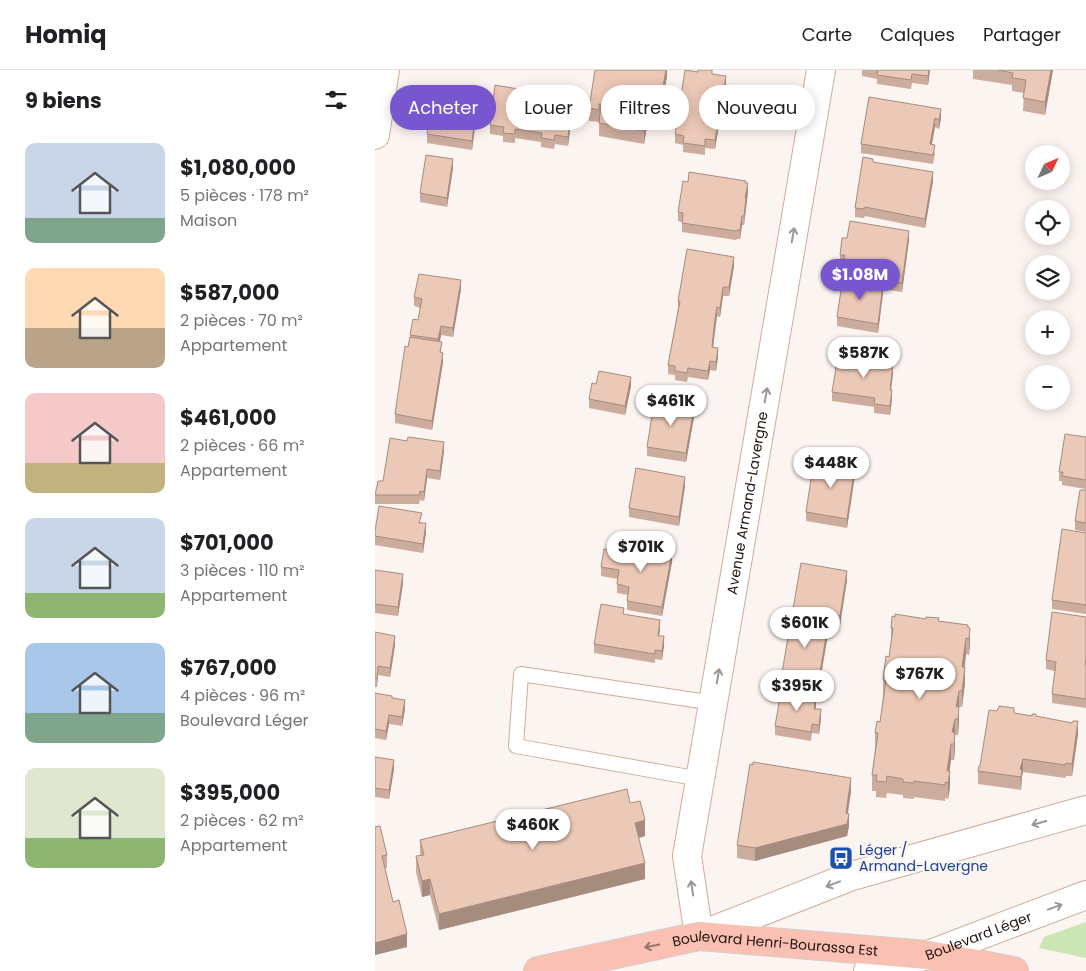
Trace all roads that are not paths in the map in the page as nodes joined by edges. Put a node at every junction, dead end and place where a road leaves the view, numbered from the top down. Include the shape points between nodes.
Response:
1 (385, 70) edge
2 (821, 70) edge
3 (375, 135) edge
4 (714, 702) junction
5 (701, 779) junction
6 (1086, 810) edge
7 (1086, 895) edge
8 (699, 936) junction
9 (928, 954) junction
10 (538, 971) edge
11 (868, 971) edge
12 (1013, 971) edge

1 - 3 street
4 -> 2 street, Avenue Armand-Lavergne
4 - 5 street, Avenue Armand-Lavergne
4 - 5 lane via 521,674 515,746
8 -> 5 street, Avenue Armand-Lavergne via 687,856
6 -> 8 street via 853,876
9 -> 7 street, Boulevard Léger
8 - 9 main road, Boulevard Henri-Bourassa Est
8 -> 10 main road, Boulevard Henri-Bourassa Est
9 - 11 street, Boulevard Léger
9 - 12 main road, Boulevard Henri-Bourassa Est

